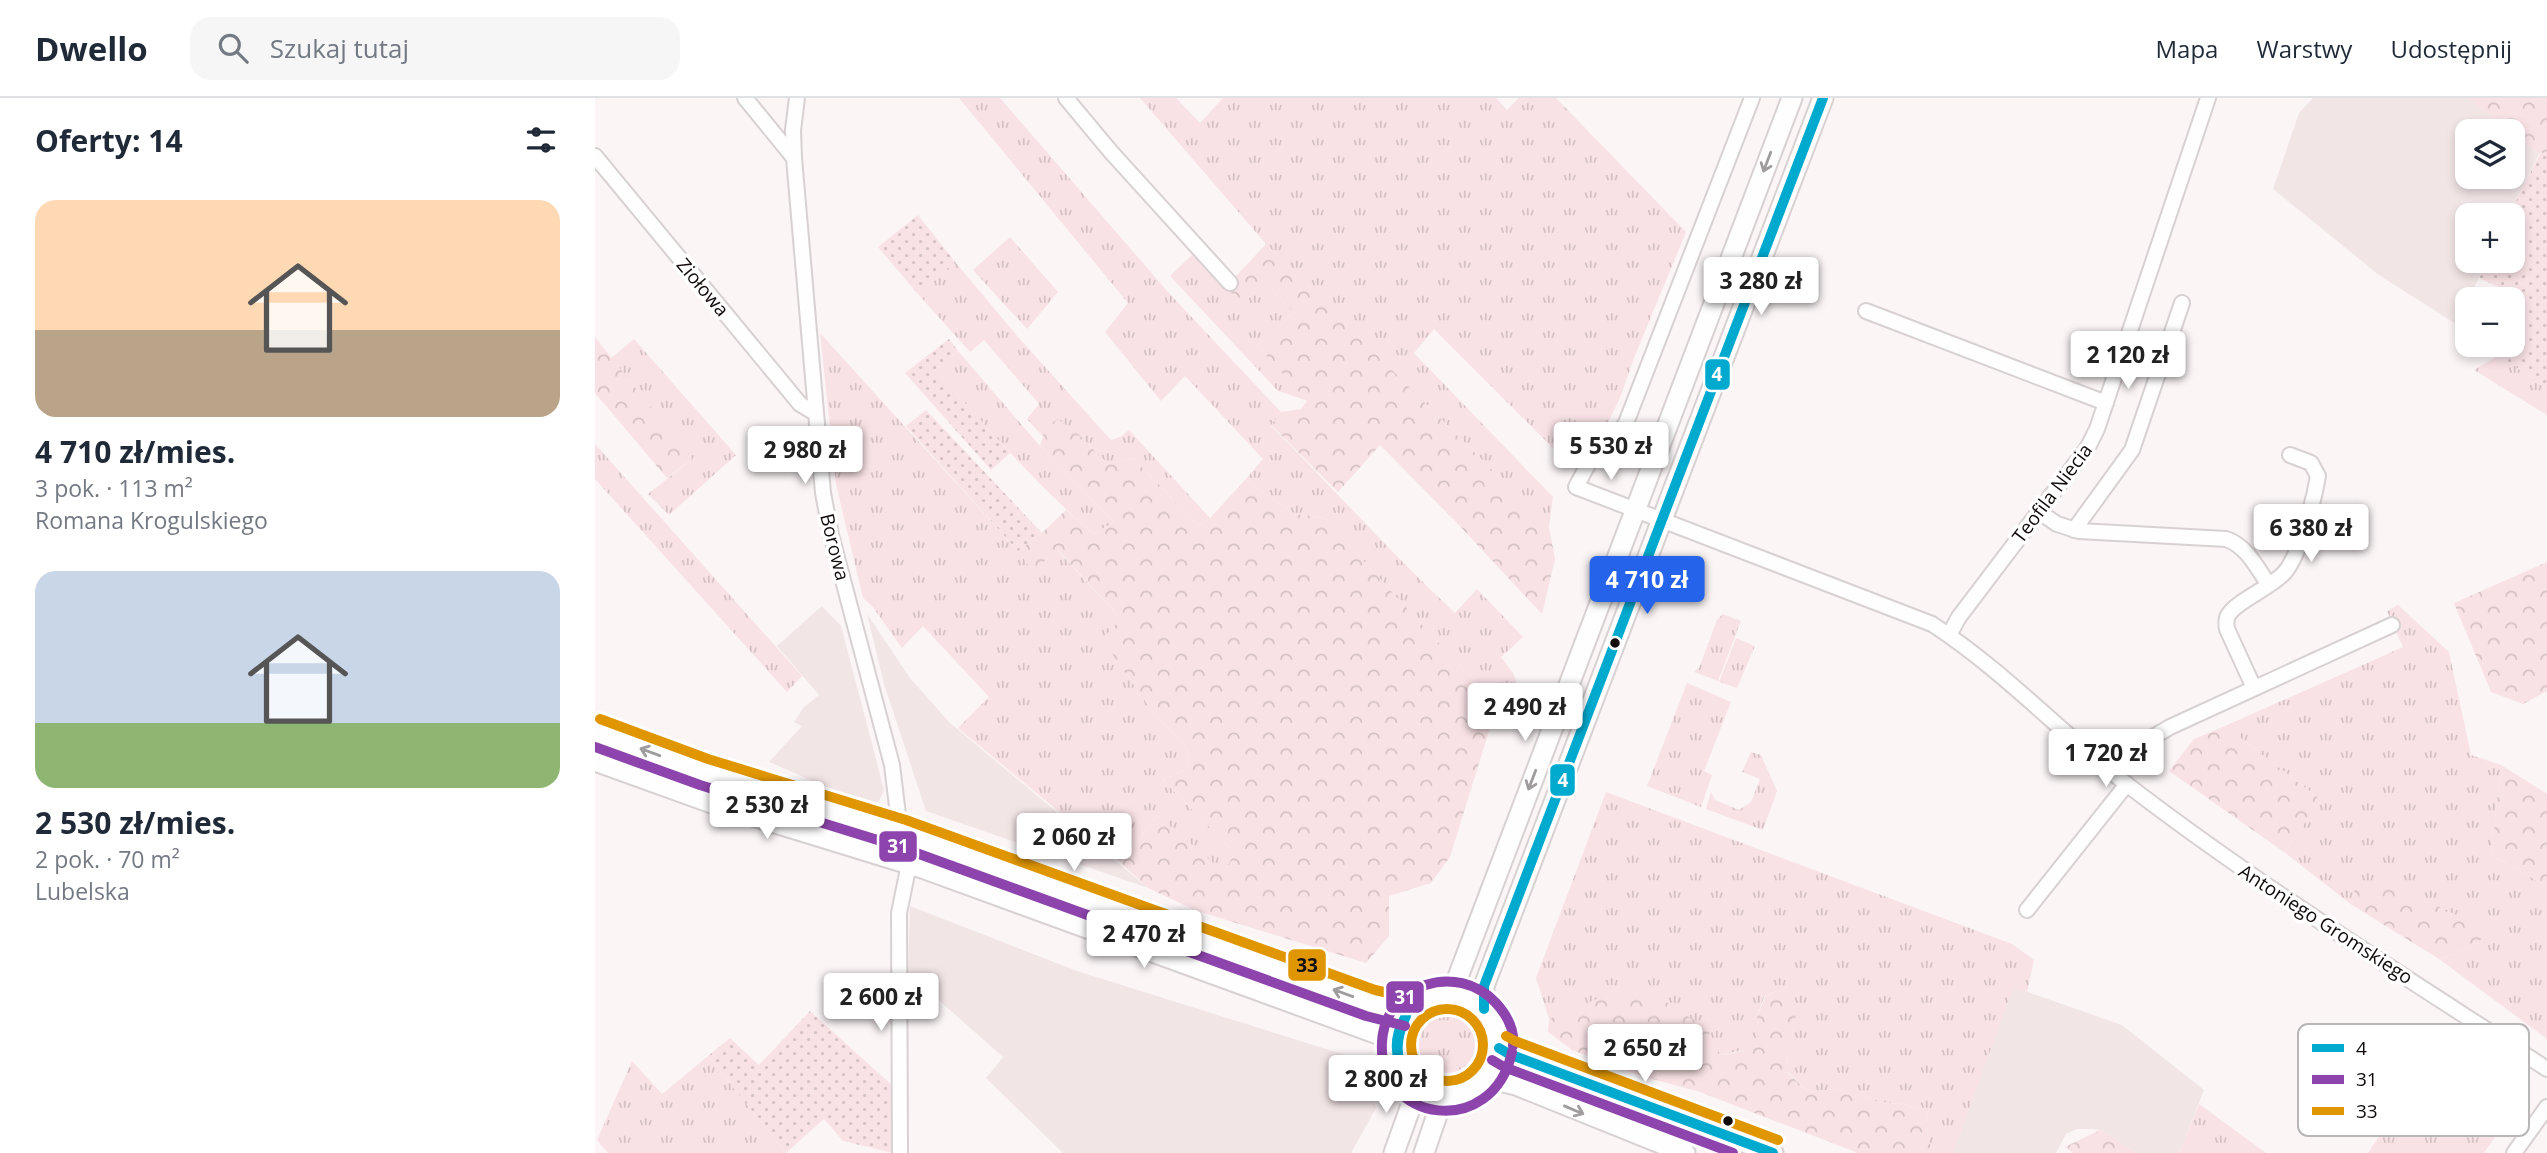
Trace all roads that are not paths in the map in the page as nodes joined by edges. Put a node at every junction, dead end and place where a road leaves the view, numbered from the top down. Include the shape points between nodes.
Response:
1 (745, 98) edge
2 (797, 98) edge
3 (1066, 98) edge
4 (1791, 98) edge
5 (1823, 98) edge
6 (2208, 98) edge
7 (1750, 99) edge
8 (595, 156) edge
9 (794, 158) junction
10 (1230, 283) dead end
11 (2182, 303) dead end
12 (1866, 311) dead end
13 (2106, 403) junction
14 (815, 413) junction
15 (2290, 455) dead end
16 (1634, 510) junction
17 (2038, 511) junction
18 (1662, 521) junction
19 (2074, 530) junction
20 (2269, 585) junction
21 (2392, 625) dead end
22 (1949, 635) junction
23 (2254, 688) junction
24 (595, 732) edge
25 (595, 761) edge
26 (2111, 771) junction
27 (2127, 784) junction
28 (901, 833) junction
29 (909, 864) junction
30 (2027, 910) dead end
31 (1447, 994) junction
32 (1484, 1009) junction
33 (1408, 1012) junction
34 (2478, 1024) edge
35 (1396, 1044) junction
36 (1499, 1048) junction
37 (2529, 1057) edge
38 (2547, 1069) edge
39 (1487, 1079) junction
40 (1414, 1085) junction
41 (1449, 1097) junction
42 (2547, 1107) edge
43 (2529, 1133) edge
44 (2527, 1136) edge
45 (900, 1153) edge
46 (1394, 1153) edge
47 (1424, 1153) edge
48 (1685, 1153) edge
49 (1773, 1153) edge
50 (2515, 1153) edge

1 - 9 street
2 - 9 street, Borowa
3 - 10 street
4 -> 16 main road
5 - 18 main road
6 - 13 street, Teofila Niecia
7 - 16 street, Antoniego Gromskiego via 1626,423 1592,457 1576,487
8 - 14 street, Ziołowa via 800,404
9 - 14 street, Borowa
11 - 19 street via 2132,450
12 - 13 street
13 - 17 street, Teofila Niecia via 2088,447
14 - 28 street, Borowa via 825,509 892,765
15 - 20 street via 2311,463 2318,476 2294,559
16 - 18 street, Antoniego Gromskiego
16 -> 31 main road via 1458,977
17 - 19 street
17 - 22 street, Teofila Niecia
18 - 22 street, Antoniego Gromskiego via 1929,622
18 - 32 main road via 1485,986
19 - 20 street via 2226,538 2245,549
20 - 23 street via 2237,606 2226,622
21 - 23 street
22 - 26 street, Antoniego Gromskiego
23 - 26 street via 2138,746
28 -> 24 main road via 704,772
25 - 29 main road via 720,806
26 - 27 street, Antoniego Gromskiego
27 - 30 street
27 - 34 street, Antoniego Gromskiego via 2229,861
28 - 29 street, Borowa
33 -> 28 main road via 1371,1003
29 - 35 main road
29 - 45 street via 899,913
31 - 32 main road via 1464,997
31 - 33 main road via 1425,999
32 - 36 main road via 1496,1030
33 - 35 main road
35 - 40 main road via 1402,1071
36 - 39 main road
36 - 49 main road
37 - 38 street, Antoniego Gromskiego
39 - 41 main road via 1467,1093
39 -> 48 main road via 1524,1088
40 - 41 main road via 1429,1094
40 - 46 main road
41 - 47 main road via 1440,1106
42 - 43 street
44 - 50 street

